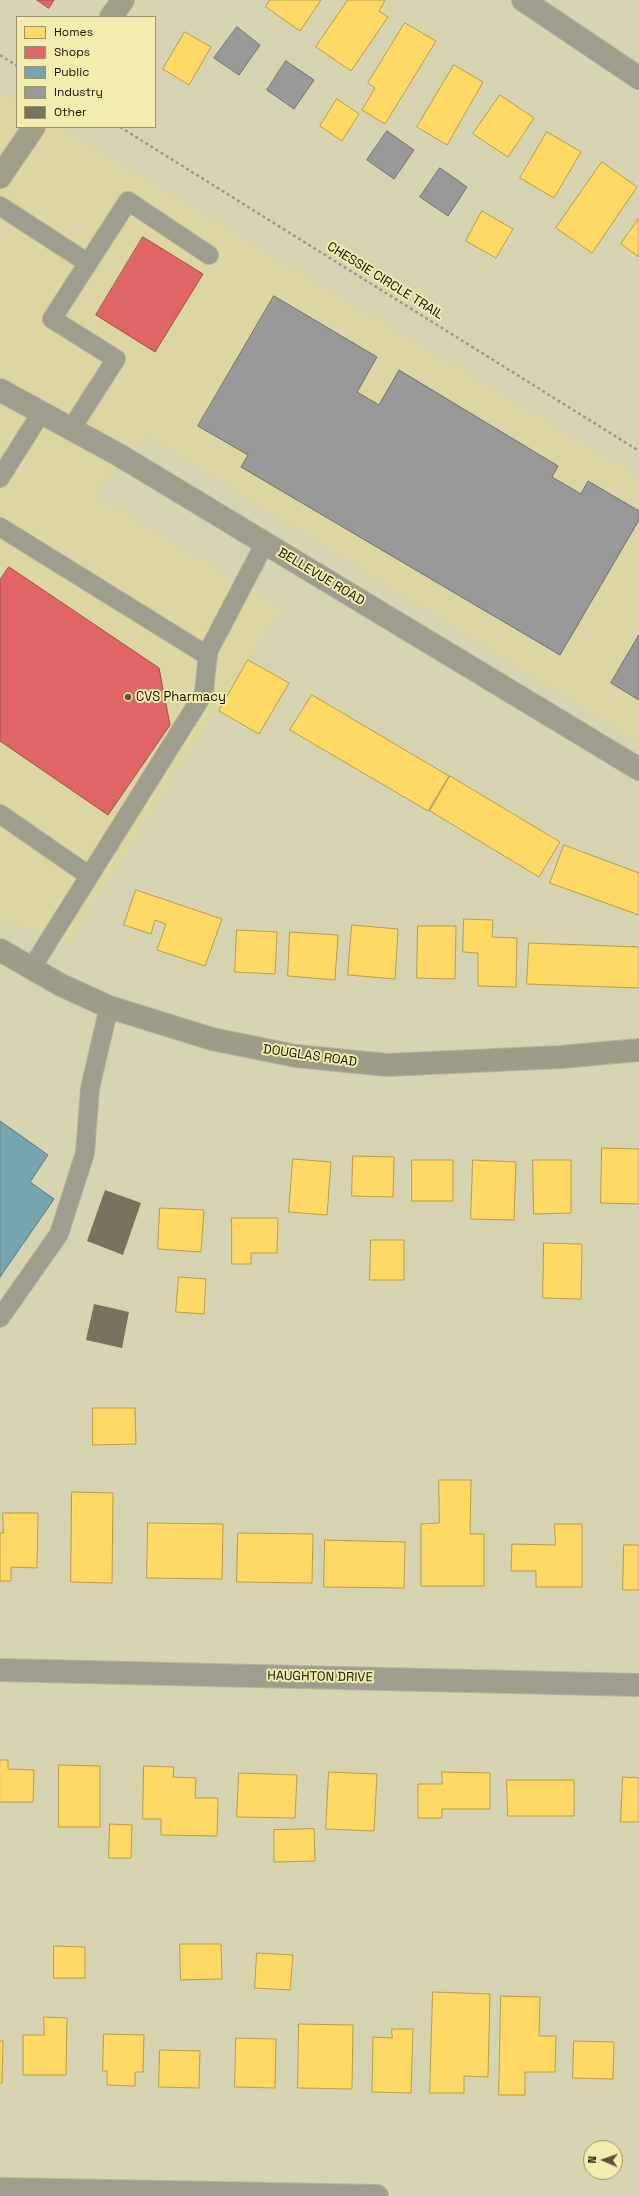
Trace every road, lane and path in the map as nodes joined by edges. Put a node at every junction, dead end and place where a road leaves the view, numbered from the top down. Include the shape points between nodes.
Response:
1 (123, 0) edge
2 (523, 0) edge
3 (112, 16) edge
4 (0, 55) edge
5 (16, 65) edge
6 (639, 78) edge
7 (33, 128) edge
8 (122, 128) edge
9 (0, 177) edge
10 (0, 206) edge
11 (209, 255) dead end
12 (88, 263) junction
13 (0, 390) edge
14 (41, 413) junction
15 (71, 429) junction
16 (639, 452) edge
17 (0, 478) edge
18 (0, 527) edge
19 (265, 543) junction
20 (208, 656) junction
21 (639, 769) edge
22 (0, 814) edge
23 (88, 875) junction
24 (0, 950) edge
25 (31, 969) junction
26 (109, 1008) junction
27 (639, 1050) edge
28 (0, 1318) edge
29 (0, 1670) edge
30 (639, 1685) edge
31 (0, 2189) edge
32 (23, 2193) edge
33 (377, 2196) edge

1 - 3 main road
2 - 6 street
4 - 5 path
7 - 9 main road
8 - 16 path, CHESSIE CIRCLE TRAIL
10 - 12 lane
11 - 12 lane via 128,201
12 - 15 lane via 52,319 116,360
13 - 14 street, BELLEVUE ROAD
14 - 15 street, BELLEVUE ROAD
14 - 17 lane
15 - 19 street, BELLEVUE ROAD
18 - 20 lane
19 - 20 lane
19 - 21 street, BELLEVUE ROAD
20 - 23 lane via 204,692
22 - 23 lane
23 - 25 lane
24 - 25 street, DOUGLAS ROAD
25 - 26 street, DOUGLAS ROAD
26 - 27 street, DOUGLAS ROAD via 212,1039 296,1056 342,1062 387,1065 561,1057
26 - 28 lane via 90,1088 85,1153 58,1234
29 - 30 street, HAUGHTON DRIVE
31 - 32 street
32 - 33 street

